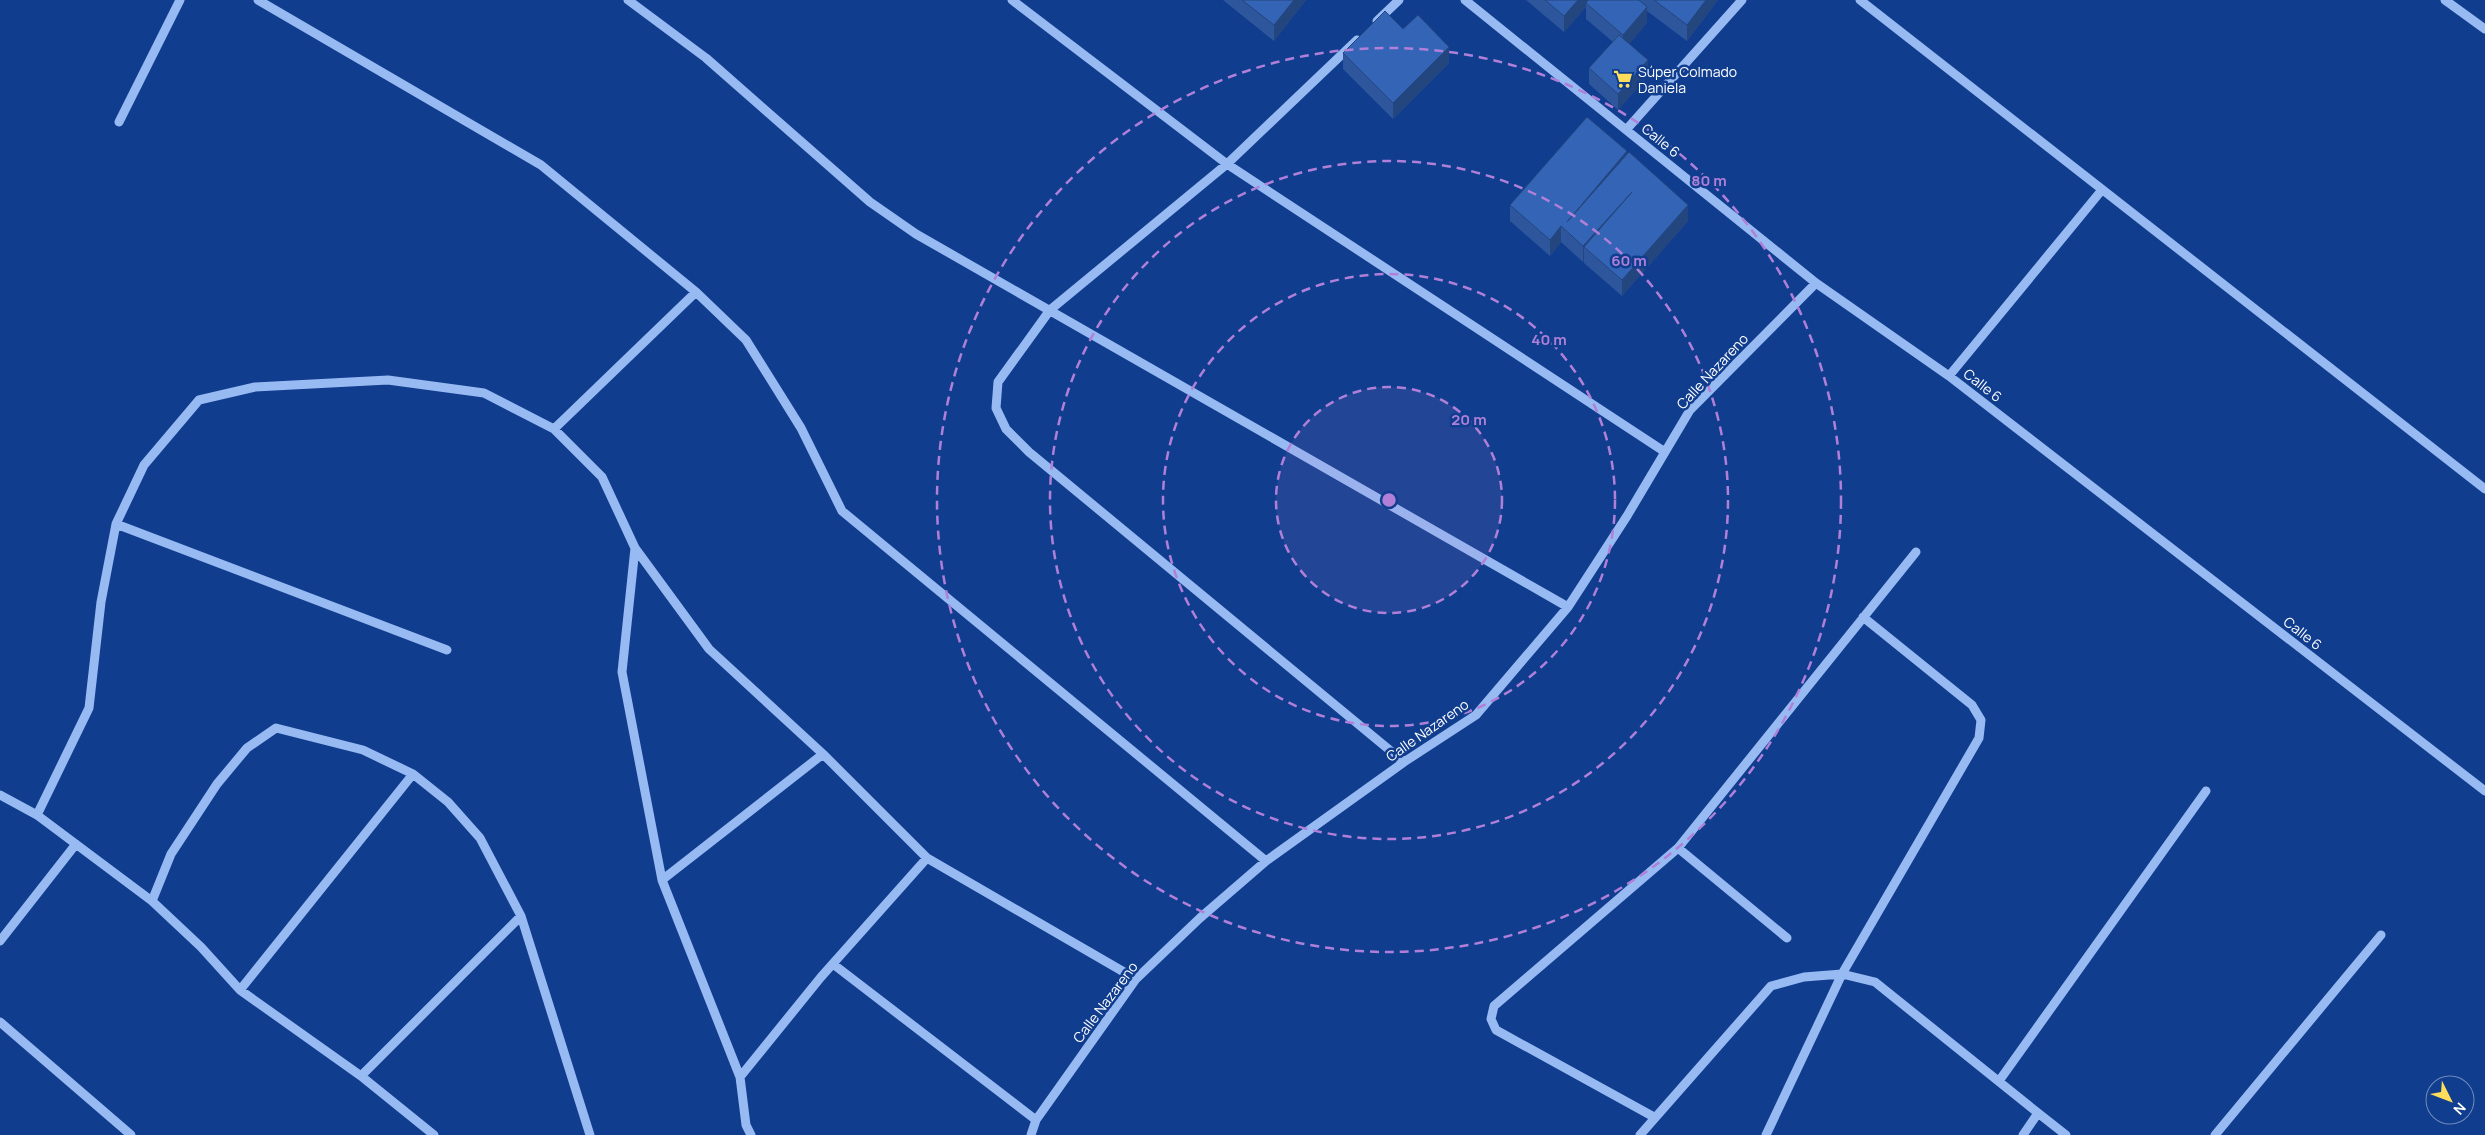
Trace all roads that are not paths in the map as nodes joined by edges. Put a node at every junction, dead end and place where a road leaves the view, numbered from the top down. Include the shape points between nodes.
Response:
1 (180, 0) edge
2 (258, 0) edge
3 (628, 0) edge
4 (1012, 0) edge
5 (1399, 0) edge
6 (1464, 0) edge
7 (1742, 0) edge
8 (1860, 0) edge
9 (2445, 0) edge
10 (1370, 27) edge
11 (2485, 28) edge
12 (1363, 34) edge
13 (119, 122) dead end
14 (1626, 130) junction
15 (1227, 164) junction
16 (2101, 191) junction
17 (1816, 283) junction
18 (696, 292) junction
19 (1050, 310) junction
20 (1949, 376) junction
21 (554, 429) junction
22 (1665, 452) junction
23 (2485, 489) edge
24 (116, 524) junction
25 (635, 548) junction
26 (1916, 552) dead end
27 (1568, 607) junction
28 (1863, 617) junction
29 (447, 650) dead end
30 (822, 754) junction
31 (1404, 762) junction
32 (413, 774) junction
33 (2206, 791) dead end
34 (2485, 791) edge
35 (0, 794) edge
36 (37, 815) junction
37 (76, 844) junction
38 (1678, 848) junction
39 (926, 858) junction
40 (1266, 860) junction
41 (662, 880) junction
42 (152, 901) junction
43 (521, 916) junction
44 (2381, 936) dead end
45 (1787, 938) dead end
46 (0, 940) edge
47 (833, 964) junction
48 (1842, 974) junction
49 (1136, 979) junction
50 (240, 990) junction
51 (0, 1022) edge
52 (361, 1076) junction
53 (740, 1077) junction
54 (1999, 1081) junction
55 (2038, 1113) junction
56 (1654, 1117) junction
57 (1036, 1120) junction
58 (131, 1135) edge
59 (434, 1135) edge
60 (590, 1135) edge
61 (751, 1135) edge
62 (1031, 1135) edge
63 (1640, 1135) edge
64 (1766, 1135) edge
65 (2023, 1135) edge
66 (2066, 1135) edge
67 (2215, 1135) edge

1 - 13 street
2 - 18 street via 540,165
3 - 19 street via 706,58 870,202 916,234
4 - 15 street
5 - 10 street
6 - 14 street, Calle 6
7 - 14 street
8 - 16 street
9 - 11 street
12 - 15 street
14 - 17 street, Calle 6
15 - 19 street
15 - 22 street
16 - 20 street
16 - 23 street
17 - 20 street, Calle 6
17 - 22 street, Calle Nazareno via 1690,410
18 - 21 street
18 - 40 street via 746,340 801,428 842,511
19 - 27 street
19 - 31 street via 998,382 996,408 1006,430
20 - 34 street, Calle 6
21 - 24 street via 484,393 388,380 256,387 199,400 144,465
21 - 25 street via 602,477
22 - 27 street, Calle Nazareno
24 - 29 street
24 - 36 street via 101,602 89,708
25 - 30 street via 709,650
25 - 41 street via 622,672
26 - 28 street
27 - 31 street, Calle Nazareno via 1476,715
28 - 38 street
28 - 48 street via 1972,705 1981,720 1979,738
30 - 39 street
30 - 41 street
31 - 40 street, Calle Nazareno
32 - 42 street via 363,750 276,728 248,748 217,784 171,854
32 - 43 street via 448,802 480,838
32 - 50 street
33 - 54 street
35 - 36 street
36 - 37 street
37 - 42 street
37 - 46 street
38 - 45 street
38 - 56 street via 1494,1006 1491,1019 1496,1030
39 - 47 street
39 - 49 street
40 - 49 street, Calle Nazareno
41 - 53 street
42 - 50 street via 201,947
43 - 52 street
43 - 60 street
44 - 67 street
47 - 53 street
47 - 57 street
48 - 54 street via 1875,982
48 - 56 street via 1804,977 1771,986
48 - 64 street
49 - 57 street, Calle Nazareno
50 - 52 street
51 - 58 street
52 - 59 street
53 - 61 street via 746,1124
54 - 55 street
55 - 65 street
55 - 66 street
56 - 63 street
57 - 62 street, Calle Nazareno

